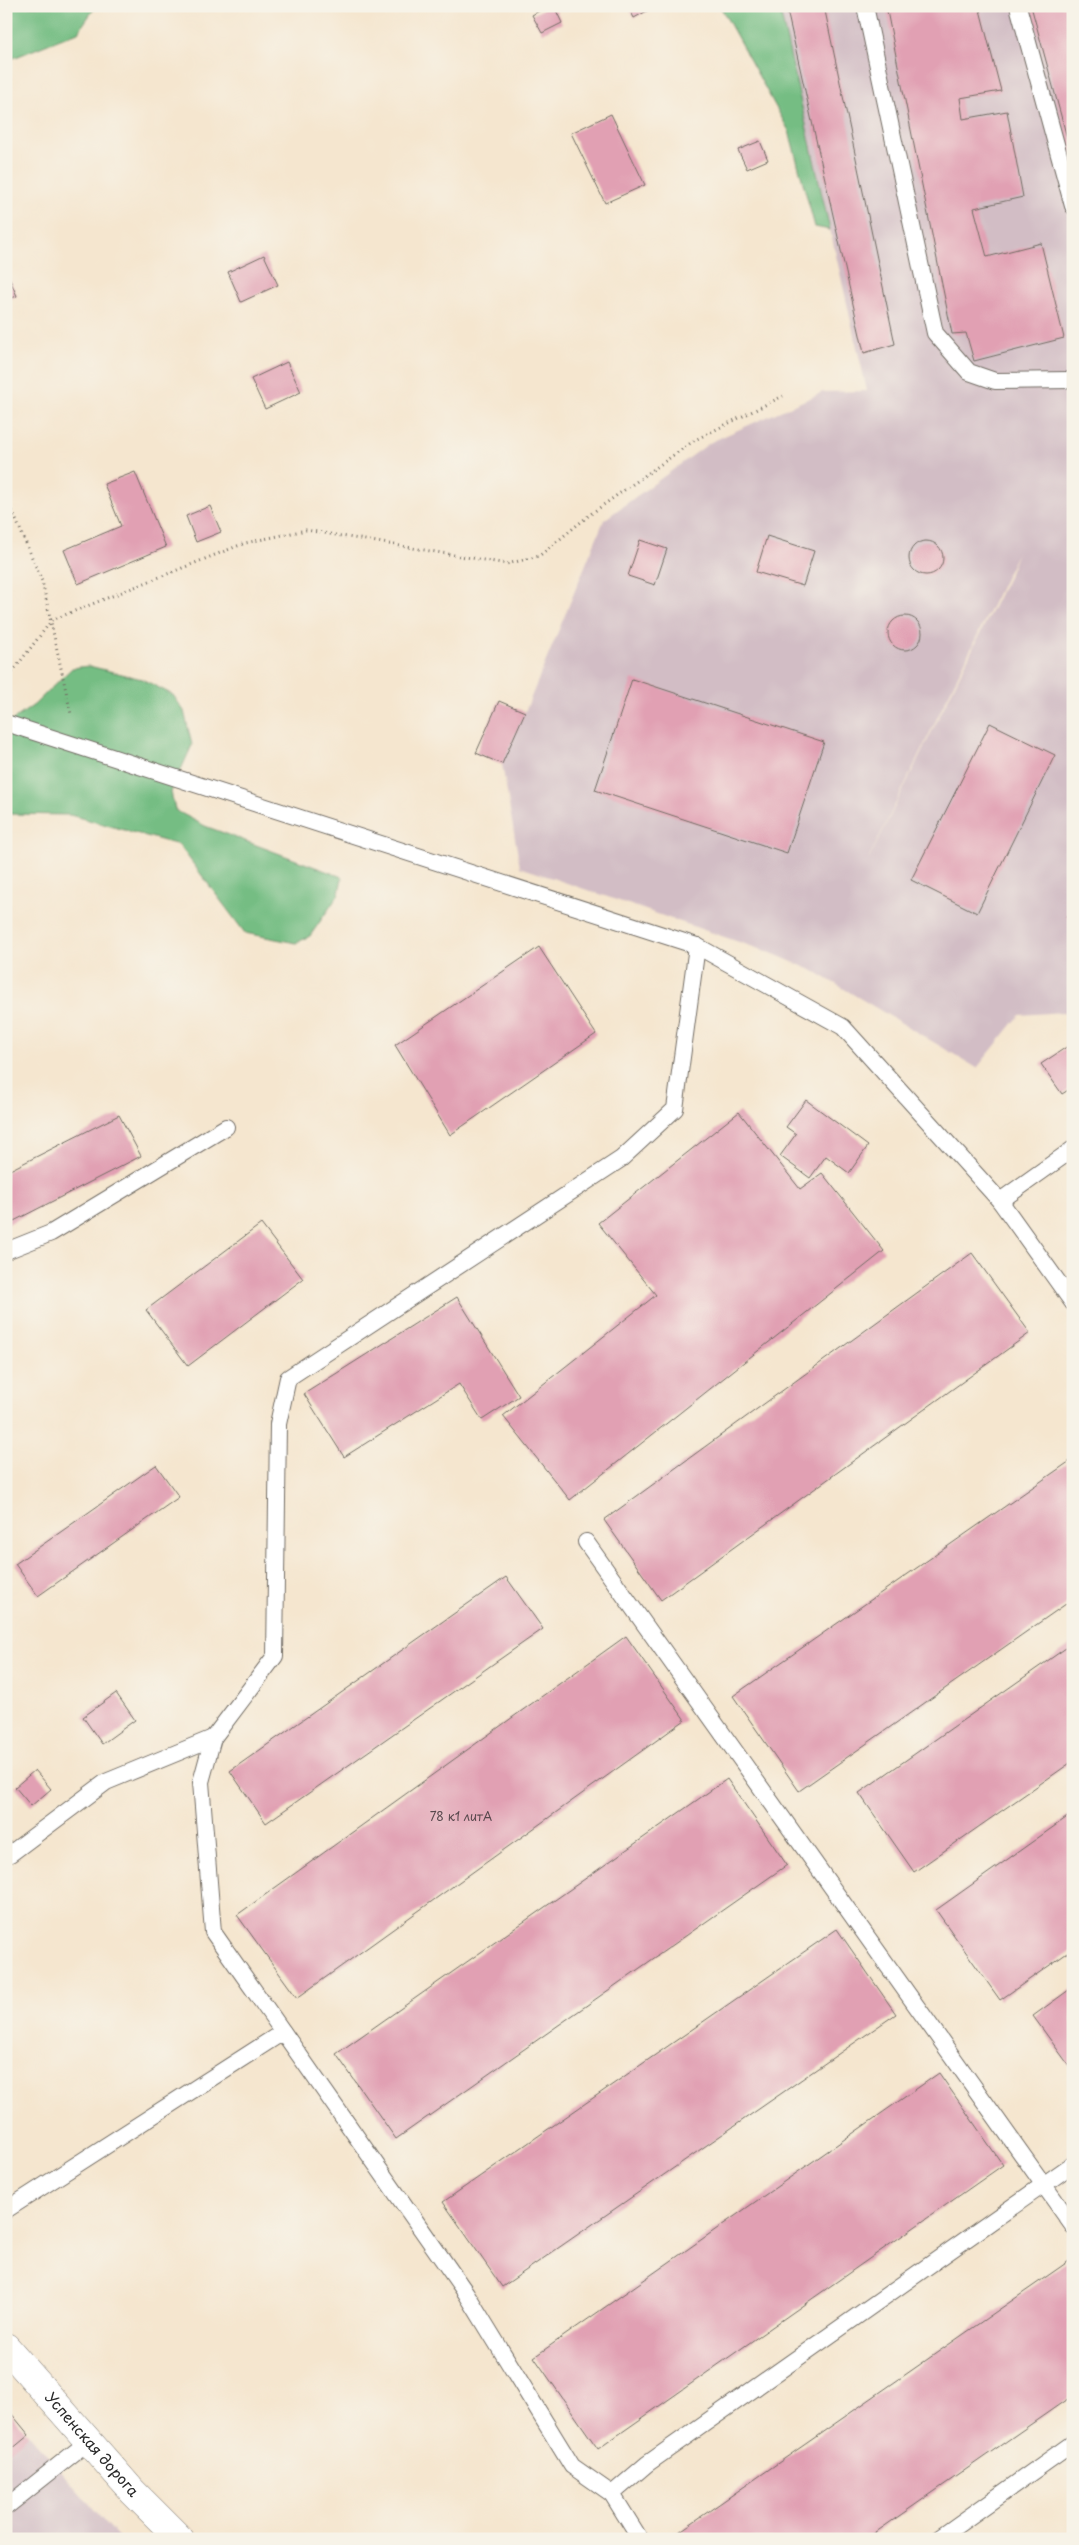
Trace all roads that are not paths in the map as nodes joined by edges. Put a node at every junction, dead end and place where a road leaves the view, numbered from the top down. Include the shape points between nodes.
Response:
1 (865, 6) edge
2 (1018, 6) edge
3 (1073, 206) edge
4 (1073, 380) edge
5 (6, 723) edge
6 (697, 946) junction
7 (226, 1127) dead end
8 (1073, 1149) edge
9 (1000, 1201) junction
10 (6, 1251) edge
11 (1073, 1303) edge
12 (586, 1542) dead end
13 (213, 1738) junction
14 (6, 1854) edge
15 (283, 2032) junction
16 (1073, 2164) edge
17 (1044, 2184) junction
18 (6, 2210) edge
19 (1073, 2226) edge
20 (6, 2347) edge
21 (89, 2441) junction
22 (1073, 2443) edge
23 (612, 2494) junction
24 (6, 2507) edge
25 (180, 2539) edge
26 (640, 2539) edge
27 (938, 2539) edge

1 - 4 lane via 935,333 969,372 995,381
2 - 3 lane
5 - 6 lane
6 - 9 lane via 843,1027
6 - 13 lane via 675,1109 621,1159 288,1378 278,1424 275,1656
7 - 10 lane via 51,1233
8 - 9 lane
9 - 11 lane
12 - 17 lane
13 - 14 lane via 106,1782
13 - 15 lane via 201,1782 213,1932
15 - 18 lane
15 - 23 lane via 466,2292 572,2466
16 - 17 lane
17 - 19 lane
17 - 23 lane via 647,2464
20 - 21 street, Успенская дорога
21 - 24 lane
21 - 25 street, Успенская дорога
22 - 27 lane
23 - 26 lane

